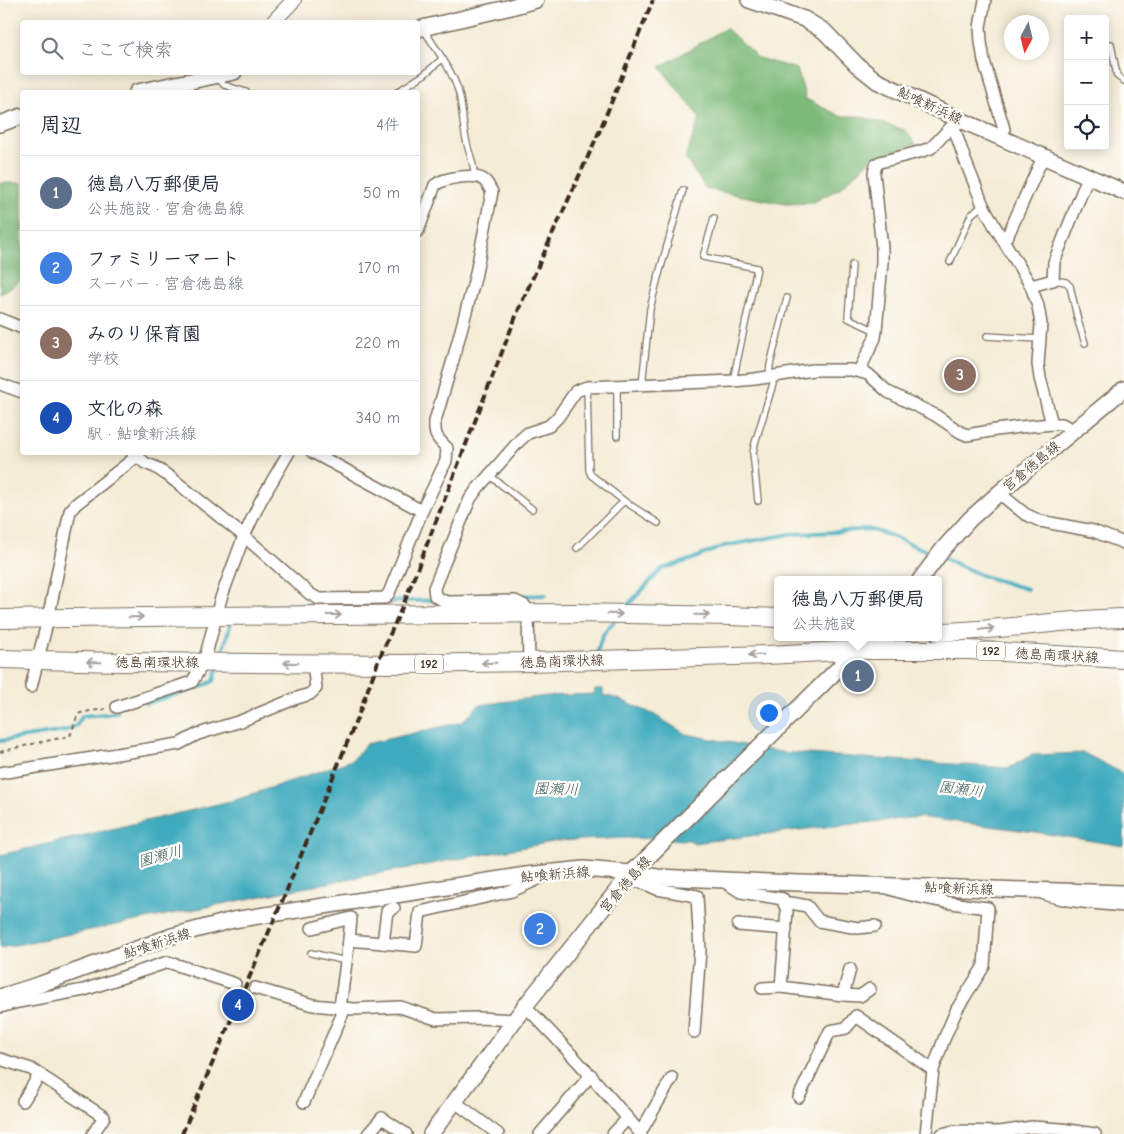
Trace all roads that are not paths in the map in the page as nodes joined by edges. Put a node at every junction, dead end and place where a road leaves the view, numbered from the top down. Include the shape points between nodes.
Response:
1 (294, 0) edge
2 (536, 0) edge
3 (748, 0) edge
4 (985, 0) edge
5 (275, 20) edge
6 (420, 29) edge
7 (1111, 44) dead end
8 (442, 58) junction
9 (220, 75) edge
10 (216, 76) junction
11 (1124, 81) edge
12 (147, 90) edge
13 (240, 90) edge
14 (400, 90) edge
15 (20, 117) edge
16 (955, 122) junction
17 (0, 124) edge
18 (1003, 138) junction
19 (1043, 157) junction
20 (474, 176) junction
21 (1088, 177) junction
22 (683, 190) dead end
23 (1124, 192) edge
24 (983, 204) junction
25 (714, 218) dead end
26 (420, 226) edge
27 (1003, 239) junction
28 (950, 262) dead end
29 (852, 265) dead end
30 (1053, 280) junction
31 (1031, 286) junction
32 (787, 298) dead end
33 (0, 319) edge
34 (20, 327) edge
35 (876, 331) junction
36 (987, 336) dead end
37 (1039, 339) junction
38 (1085, 343) dead end
39 (859, 371) junction
40 (771, 376) junction
41 (733, 381) junction
42 (0, 384) edge
43 (642, 385) junction
44 (617, 386) junction
45 (587, 387) junction
46 (1124, 389) edge
47 (20, 391) edge
48 (1052, 424) junction
49 (1073, 430) junction
50 (617, 436) dead end
51 (135, 455) edge
52 (137, 455) edge
53 (287, 455) edge
54 (318, 455) edge
55 (489, 476) junction
56 (999, 493) junction
57 (624, 501) junction
58 (758, 502) dead end
59 (532, 509) dead end
60 (422, 511) junction
61 (658, 523) dead end
62 (244, 536) junction
63 (1124, 544) edge
64 (577, 548) dead end
65 (923, 576) edge
66 (528, 614) junction
67 (216, 616) junction
68 (774, 618) edge
69 (1124, 618) edge
70 (0, 619) edge
71 (48, 619) junction
72 (942, 632) edge
73 (862, 644) edge
74 (0, 659) edge
75 (1124, 659) edge
76 (37, 661) junction
77 (204, 662) junction
78 (529, 662) junction
79 (313, 663) junction
80 (31, 687) dead end
81 (117, 707) road end
82 (0, 773) edge
83 (632, 872) junction
84 (551, 873) junction
85 (721, 880) junction
86 (877, 886) junction
87 (1033, 890) junction
88 (1124, 893) edge
89 (784, 904) junction
90 (1124, 906) edge
91 (394, 908) dead end
92 (738, 925) dead end
93 (875, 926) dead end
94 (312, 928) dead end
95 (786, 929) junction
96 (349, 940) junction
97 (383, 943) junction
98 (311, 953) dead end
99 (346, 961) junction
100 (850, 970) dead end
101 (235, 984) dead end
102 (781, 987) junction
103 (255, 988) dead end
104 (762, 988) dead end
105 (870, 989) dead end
106 (843, 995) junction
107 (0, 997) edge
108 (525, 1006) junction
109 (0, 1007) edge
110 (343, 1008) junction
111 (515, 1020) junction
112 (694, 1032) dead end
113 (0, 1059) edge
114 (933, 1070) junction
115 (40, 1074) junction
116 (591, 1075) junction
117 (672, 1078) dead end
118 (799, 1097) dead end
119 (23, 1101) dead end
120 (304, 1102) dead end
121 (455, 1102) junction
122 (628, 1118) junction
123 (437, 1132) edge
124 (1000, 1133) edge
125 (93, 1134) edge
126 (368, 1134) edge
127 (406, 1134) edge
128 (498, 1134) edge
129 (540, 1134) edge
130 (613, 1134) edge
131 (641, 1134) edge
132 (926, 1134) edge
133 (942, 1134) edge
134 (1095, 1134) edge

1 - 5 street
2 - 6 main road
3 - 16 main road, 鮎喰新浜線 via 804,19 824,31 877,81
4 - 18 street via 981,42 1004,129
6 - 8 lane
7 - 11 lane via 1117,76
8 - 14 lane
8 - 20 lane via 458,91
9 - 10 main road
10 - 12 main road
10 - 13 lane via 224,85
15 - 17 main road
16 - 18 main road, 鮎喰新浜線
16 - 24 street via 965,160
16 - 35 street via 931,148 876,165 874,173 882,248
18 - 19 main road, 鮎喰新浜線
19 - 21 main road, 鮎喰新浜線
19 - 27 street via 1008,235
20 - 26 street via 440,181 435,185
20 - 60 street via 485,181 492,192 475,278 435,421 436,436 447,448 446,461
21 - 23 main road, 鮎喰新浜線
21 - 30 street via 1054,262
22 - 43 lane via 650,310
24 - 27 street
24 - 28 lane via 971,215
25 - 41 lane via 703,257 757,268
27 - 31 street
29 - 35 lane via 848,318
30 - 31 street
30 - 38 lane via 1070,286
31 - 37 street via 1041,324
32 - 40 lane via 770,365
33 - 34 street
35 - 39 street
36 - 37 lane
37 - 48 street via 1040,378
39 - 40 street via 813,370
39 - 48 street via 868,374 888,392 967,434
40 - 41 street
40 - 58 lane via 773,384 753,452
41 - 43 street
42 - 47 street
43 - 44 street
44 - 45 street
44 - 50 lane
45 - 55 street via 576,390 549,426 528,433 520,440
45 - 57 lane via 589,470
46 - 49 main road, 宮倉徳島線
48 - 49 street via 1062,424
49 - 56 main road, 宮倉徳島線
51 - 71 street via 70,511
52 - 62 street
53 - 62 street
54 - 60 street
55 - 59 lane
55 - 66 street via 470,499 434,588 435,596 446,602 515,601 525,606
56 - 63 street via 1024,514 1040,521 1093,531
56 - 65 main road, 宮倉徳島線 via 970,519
57 - 61 lane
57 - 64 lane
60 - 62 street via 384,598 319,599
62 - 67 street
67 -> 66 highway
66 -> 68 highway
66 - 78 street
71 -> 67 highway
67 - 77 street
72 -> 69 highway, 徳島南環状線 / 192
70 - 71 highway
71 - 76 street
73 - 75 highway, 徳島南環状線 / 192
73 -> 78 highway, 徳島南環状線 / 192 via 768,655
73 - 83 main road, 宮倉徳島線
74 - 76 highway, 徳島南環状線 / 192
77 -> 76 highway, 徳島南環状線 / 192
76 - 80 street
79 -> 77 highway, 徳島南環状線 / 192
77 - 81 street via 192,682
78 -> 79 highway, 徳島南環状線 / 192
79 - 82 street via 316,688 310,694 198,734 179,744
83 - 84 main road, 鮎喰新浜線 via 584,869
83 - 85 main road, 鮎喰新浜線 via 657,877
83 - 108 main road, 宮倉徳島線
83 - 112 street via 641,882 657,888 697,896 700,950
84 - 97 street via 512,891 420,912 416,946
84 - 107 main road, 鮎喰新浜線 via 233,920 172,936
85 - 86 main road, 鮎喰新浜線
85 - 89 street via 741,892 783,899
86 - 87 main road, 鮎喰新浜線
86 - 114 street via 948,904 988,908 984,966 957,1009
87 - 88 main road, 鮎喰新浜線
87 - 90 street via 1057,899
89 - 93 street via 807,906 819,921 858,928
89 - 95 street
91 - 97 street via 387,911
92 - 95 street
94 - 96 street via 351,918
95 - 102 street
96 - 97 street
96 - 99 street
98 - 99 lane
99 - 110 street
100 - 106 street
101 - 109 street via 168,962 84,990
102 - 104 street
102 - 106 street
103 - 110 street via 313,1005
105 - 106 street via 860,996
108 - 111 main road, 宮倉徳島線
108 - 116 street
110 - 111 street via 400,1007 436,1019
110 - 120 street
111 - 121 main road, 宮倉徳島線
113 - 115 street
114 - 118 street via 856,1016 846,1028 830,1031
114 - 132 street
115 - 119 street
115 - 125 street via 104,1117
116 - 122 street
116 - 129 street
117 - 131 street
121 - 123 main road, 宮倉徳島線
121 - 128 street
122 - 130 street
122 - 131 street
124 - 133 street via 954,1131
124 - 134 street via 1032,1127
126 - 127 street via 382,1118

